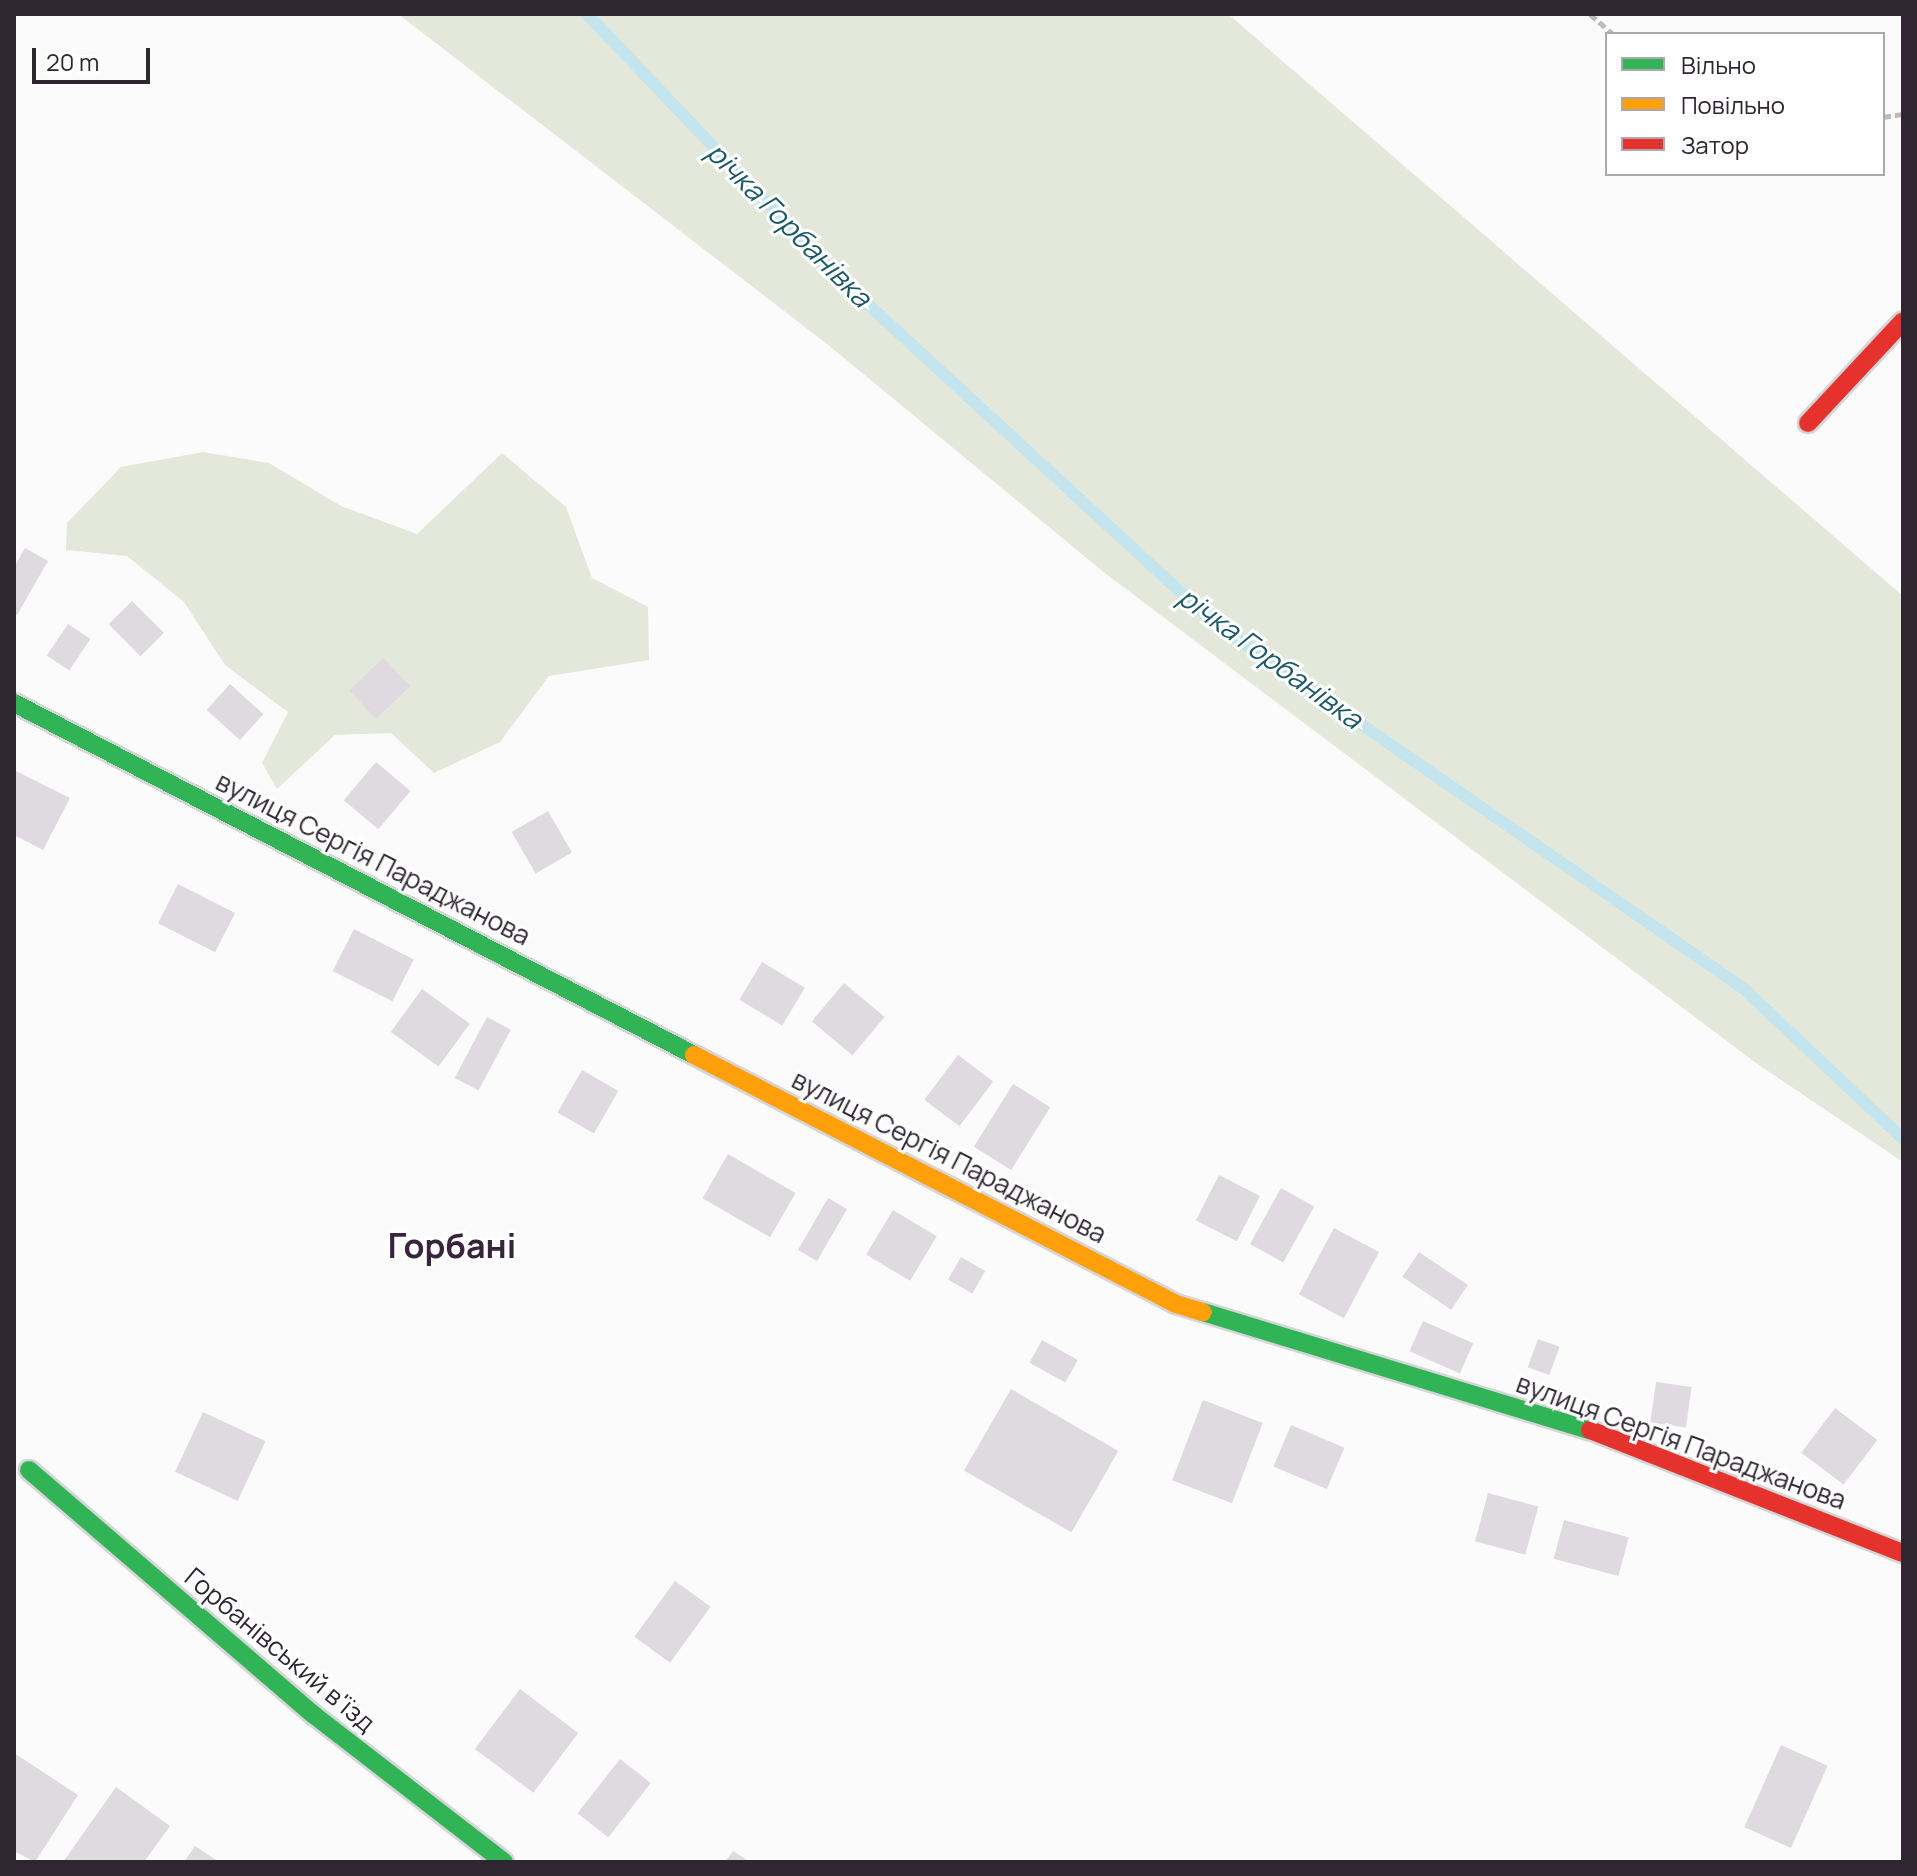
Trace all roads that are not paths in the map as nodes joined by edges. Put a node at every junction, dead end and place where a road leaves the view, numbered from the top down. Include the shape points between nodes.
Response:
1 (1903, 321) edge
2 (1808, 423) dead end
3 (14, 703) edge
4 (29, 1470) dead end
5 (1903, 1553) edge
6 (504, 1862) edge

1 - 2 street
3 - 5 street, вулиця Сергія Параджанова via 1176,1304 1574,1424
4 - 6 street, Горбанівський в'їзд via 314,1715

